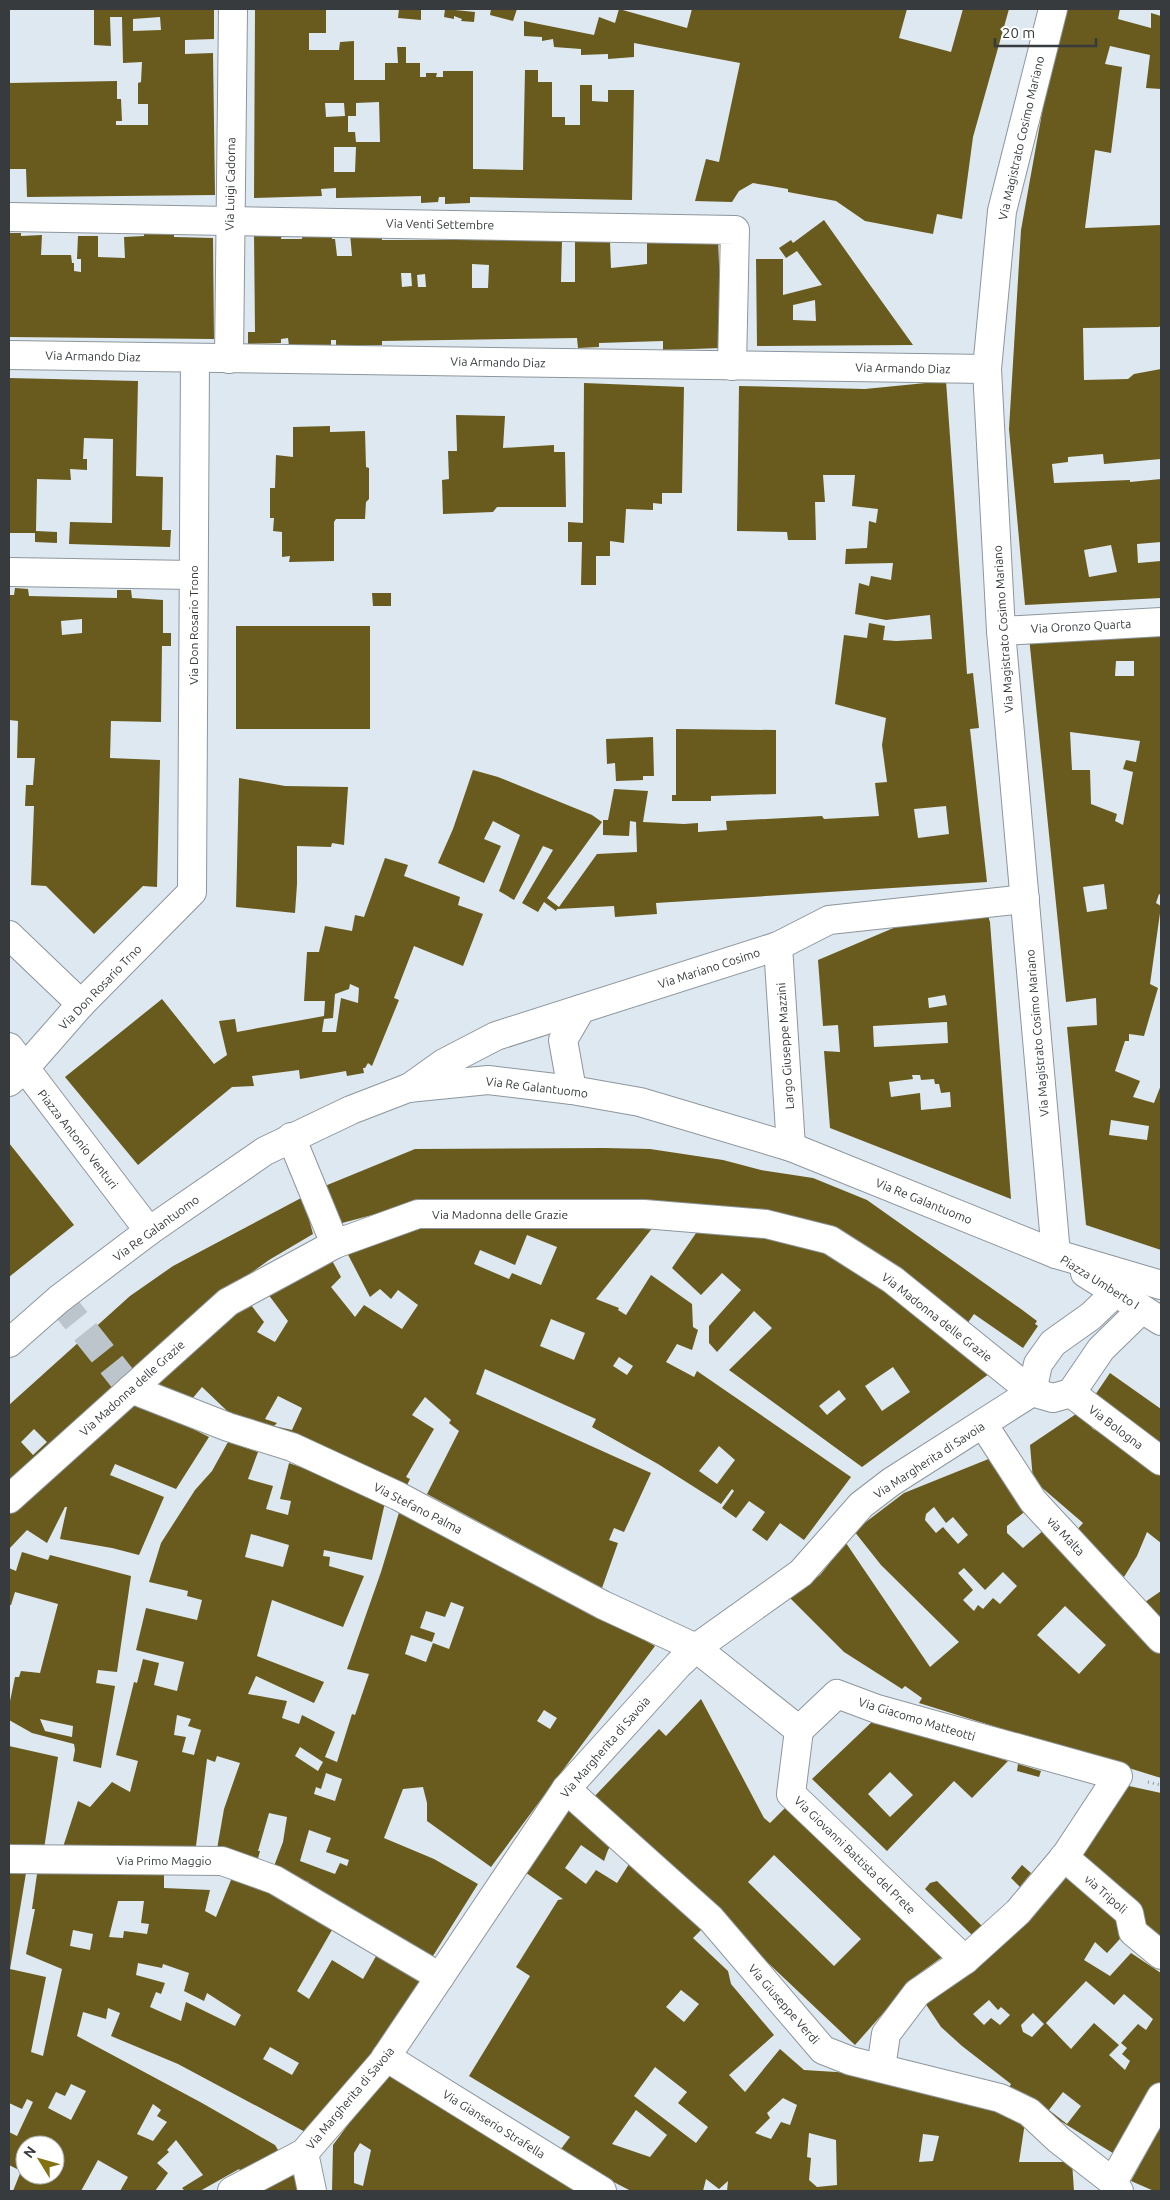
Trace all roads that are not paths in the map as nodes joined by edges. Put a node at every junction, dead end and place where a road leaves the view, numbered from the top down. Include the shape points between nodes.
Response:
1 (233, 9) edge
2 (1052, 9) edge
3 (9, 216) edge
4 (230, 220) junction
5 (9, 355) edge
6 (194, 358) junction
7 (229, 359) junction
8 (732, 366) junction
9 (987, 370) junction
10 (9, 572) edge
11 (193, 575) junction
12 (1161, 622) edge
13 (1001, 631) junction
14 (192, 892) joint
15 (1025, 899) junction
16 (9, 935) edge
17 (778, 946) junction
18 (81, 1004) junction
19 (581, 1009) junction
20 (9, 1047) edge
21 (16, 1076) edge
22 (408, 1088) junction
23 (572, 1090) junction
24 (292, 1136) junction
25 (791, 1147) junction
26 (149, 1231) junction
27 (335, 1244) junction
28 (1056, 1254) junction
29 (1154, 1283) edge
30 (1116, 1292) junction
31 (1152, 1315) edge
32 (9, 1343) edge
33 (131, 1389) junction
34 (1032, 1392) junction
35 (1070, 1393) junction
36 (983, 1424) junction
37 (1161, 1460) edge
38 (9, 1499) edge
39 (1161, 1639) edge
40 (696, 1648) junction
41 (799, 1730) junction
42 (566, 1788) junction
43 (1064, 1857) junction
44 (9, 1859) edge
45 (1161, 1955) edge
46 (965, 1960) junction
47 (440, 1977) junction
48 (386, 2057) junction
49 (881, 2068) junction
50 (1161, 2097) edge
51 (304, 2153) junction
52 (1116, 2187) edge
53 (232, 2191) edge
54 (312, 2191) edge
55 (602, 2191) edge

1 - 4 street, Via Luigi Cadorna
2 - 9 street, Via Magistrato Cosimo Mariano via 1002,211
3 - 4 street, Via Venti Settembre
4 - 7 street, Via Luigi Cadorna
4 - 8 street, Via Venti Settembre via 735,230
5 - 6 street, Via Armando Diaz
6 - 7 street, Via Armando Diaz
6 - 11 street, Via Don Rosario Trono
7 - 8 street, Via Armando Diaz
8 - 9 street, Via Armando Diaz
9 - 13 street, Via Magistrato Cosimo Mariano
10 - 11 street
11 - 14 street, Via Don Rosario Trono
12 - 13 street, Via Oronzo Quarta
13 - 15 street, Via Magistrato Cosimo Mariano
14 - 18 street, Via Don Rosario Trno
15 - 17 street, Via Mariano Cosimo via 829,920
15 - 28 street, Via Magistrato Cosimo Mariano
16 - 18 street
17 - 19 street, Via Mariano Cosimo
17 - 25 street, Largo Giuseppe Mazzini
18 - 21 street, Via Don Rosario Trno
19 - 22 street, Via Mariano Cosimo via 496,1036 444,1063
19 - 23 street via 563,1040
20 - 21 street, Piazza Antonio Venturi
21 - 26 street, Piazza Antonio Venturi
22 - 23 street, Via Re Galantuomo via 488,1080
22 - 24 street, Via Re Galantuomo
23 - 25 street, Via Re Galantuomo via 640,1102
24 - 26 street, Via Re Galantuomo
24 - 27 street
25 - 28 street, Via Re Galantuomo
26 - 32 street, Via Re Galantuomo via 59,1299
27 - 33 street, Via Madonna delle Grazie via 228,1302
27 - 34 street, Via Madonna delle Grazie via 418,1214 644,1214 766,1224 830,1240 838,1245 893,1280
28 - 29 street, Piazza Umberto I
28 - 30 street, Piazza Umberto I
29 - 30 street
30 - 31 street, Piazza Umberto I
30 - 34 street via 1091,1316 1052,1344 1038,1364
31 - 35 street via 1102,1349
33 - 38 street, Via Madonna delle Grazie
33 - 40 street, Via Stefano Palma via 292,1447 398,1496 603,1604
34 - 35 street via 1053,1398
34 - 36 street, Via Margherita di Savoia
35 - 37 street, Via Bologna
36 - 39 street, via Malta via 1033,1501
36 - 40 street, Via Margherita di Savoia via 891,1482 861,1505 801,1573
40 - 41 street
40 - 42 street, Via Margherita di Savoia
41 - 43 street, Via Giacomo Matteotti via 837,1694 877,1710 1118,1776
41 - 46 street, Via Giovanni Battista del Prete via 791,1794
42 - 47 street, Via Margherita di Savoia
42 - 49 street, Via Giuseppe Verdi via 711,1919 823,2050
43 - 45 street, via Tripoli via 1130,1913 1133,1932
43 - 46 street via 1018,1912
44 - 47 street, Via Primo Maggio via 222,1861 275,1880
46 - 49 street via 917,1993 886,2034
47 - 48 street, Via Margherita di Savoia
48 - 51 street, Via Margherita di Savoia
48 - 55 street, Via Gianserio Strafella
49 - 52 street, Via Giuseppe Verdi via 1000,2098 1029,2112
50 - 52 street
51 - 53 street, Via Margherita di Savoia
51 - 54 street

